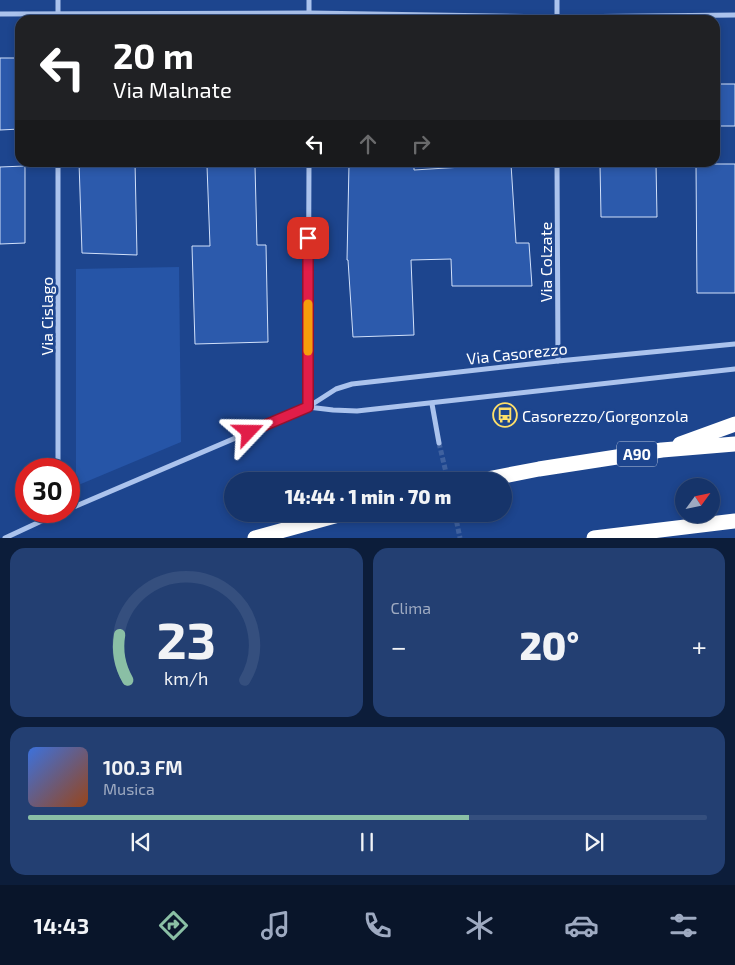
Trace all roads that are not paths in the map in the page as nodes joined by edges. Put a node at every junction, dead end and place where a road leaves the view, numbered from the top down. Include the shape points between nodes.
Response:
1 (58, 0) edge
2 (309, 0) edge
3 (557, 0) edge
4 (310, 13) junction
5 (0, 14) edge
6 (19, 15) edge
7 (58, 15) edge
8 (184, 15) edge
9 (408, 15) edge
10 (556, 15) edge
11 (720, 15) edge
12 (735, 15) edge
13 (58, 167) edge
14 (309, 167) edge
15 (557, 167) edge
16 (735, 344) edge
17 (558, 361) junction
18 (735, 369) edge
19 (432, 404) junction
20 (308, 407) junction
21 (735, 424) edge
22 (439, 443) tunnel mouth
23 (735, 444) edge
24 (662, 450) junction
25 (58, 458) edge
26 (512, 474) edge
27 (80, 504) edge
28 (735, 521) edge
29 (313, 522) edge
30 (37, 523) edge
31 (5, 538) edge
32 (255, 538) edge
33 (594, 538) edge

1 - 7 street
2 - 4 street
3 - 10 street
4 - 8 street
4 - 9 street
5 - 6 street
11 - 12 street
13 - 25 street, Via Cislago
14 - 20 street
15 - 17 street, Via Colzate
16 - 17 street, Via Casorezzo
17 - 20 street, Via Casorezzo via 360,382 346,385
18 - 19 street, Via Casorezzo
19 - 20 street, Via Casorezzo via 358,411
19 - 22 street
20 - 27 street, Via Casorezzo
21 - 24 highway
23 - 24 highway, A90
24 - 26 highway, A90
28 - 33 highway
29 - 32 highway
30 - 31 street

